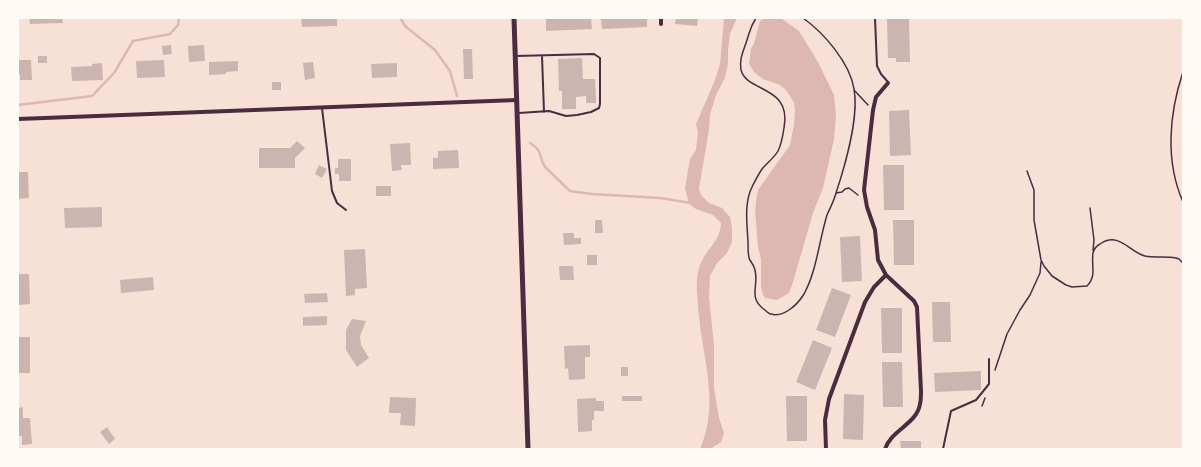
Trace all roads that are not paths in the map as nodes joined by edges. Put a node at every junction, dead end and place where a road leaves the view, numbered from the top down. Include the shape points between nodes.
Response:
1 (514, 18) edge
2 (660, 18) edge
3 (875, 18) edge
4 (661, 24) dead end
5 (516, 56) junction
6 (542, 56) junction
7 (888, 83) joint
8 (517, 100) junction
9 (322, 108) junction
10 (544, 112) junction
11 (517, 113) junction
12 (18, 119) edge
13 (346, 210) dead end
14 (886, 275) junction
15 (989, 359) dead end
16 (528, 449) edge
17 (826, 449) edge
18 (885, 449) edge
19 (943, 449) edge

1 - 5 street
2 - 4 street
3 - 7 lane via 877,66
5 - 6 lane
5 - 8 street
6 - 10 lane
6 - 10 lane via 594,54 600,58 599,108 591,112 566,116
7 - 14 street via 876,97 873,110 864,190 875,230 878,260
8 - 9 street
8 - 11 street
9 - 12 street
9 - 13 lane via 332,191 337,203
10 - 11 lane
11 - 16 street
14 - 17 street via 874,287 865,302 829,399 825,420
14 - 18 street via 914,301 917,307 921,391 918,411 890,438
15 - 19 lane via 989,384 976,400 951,411

